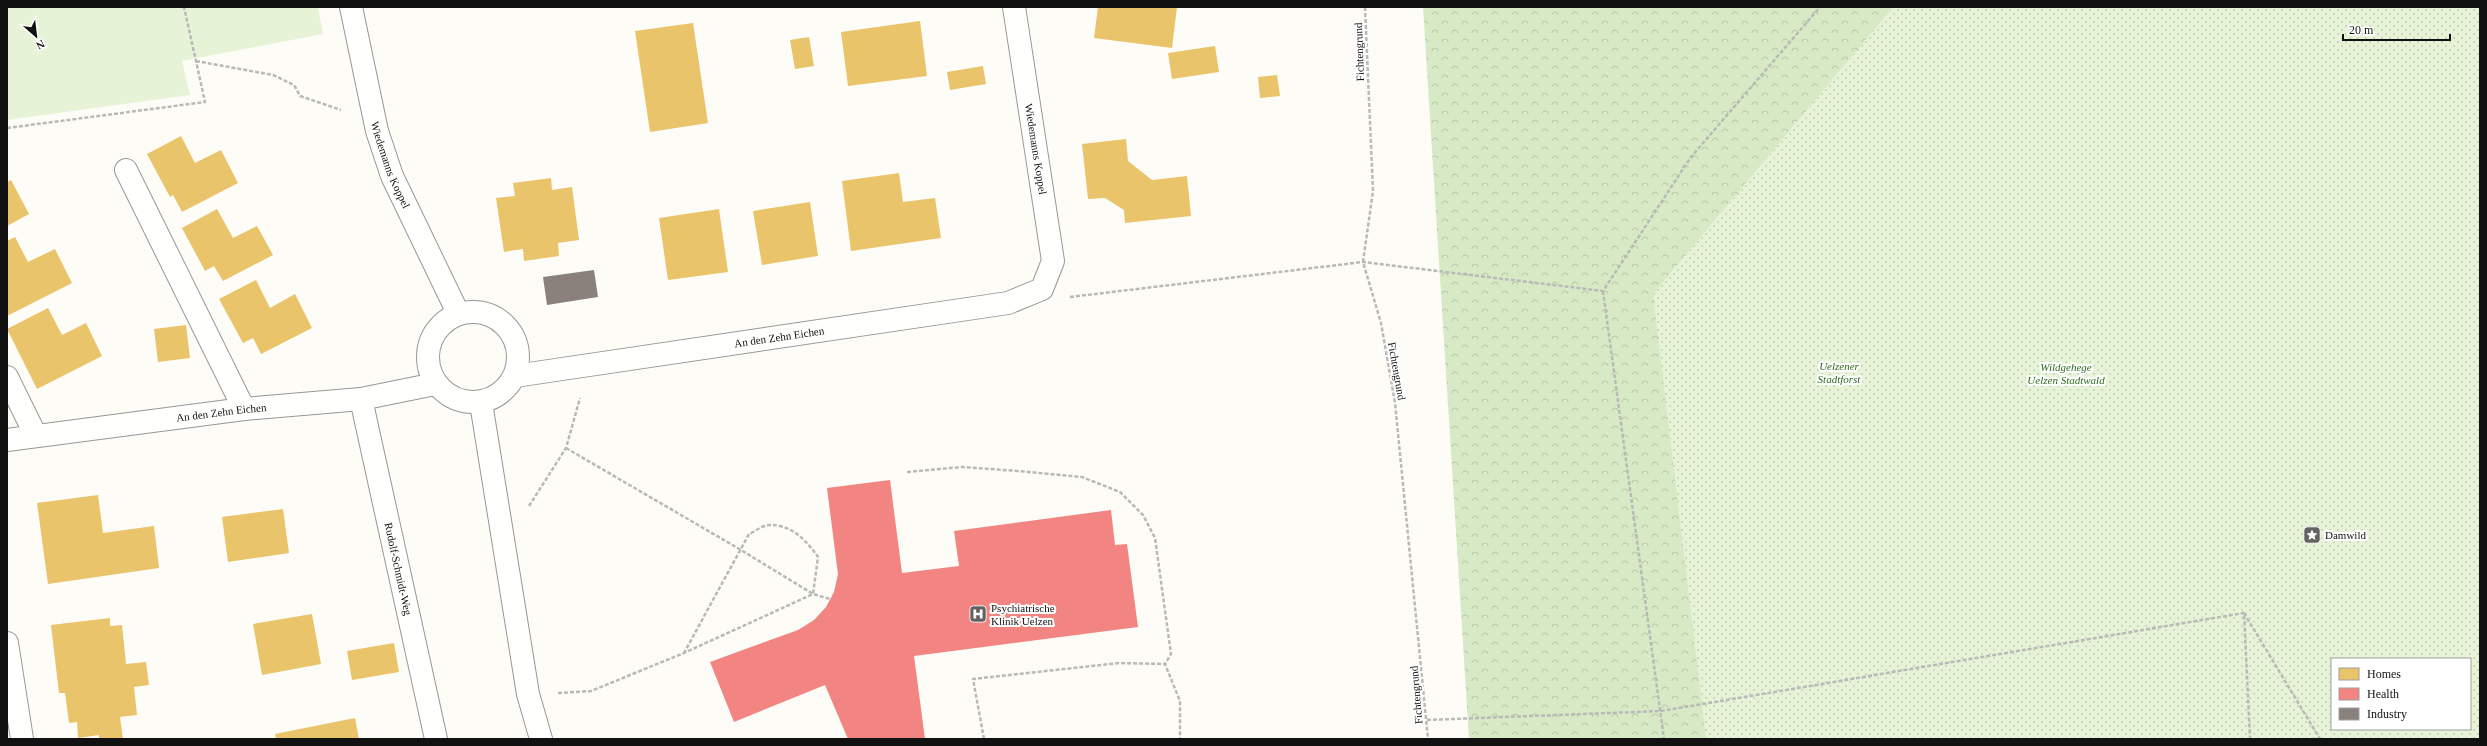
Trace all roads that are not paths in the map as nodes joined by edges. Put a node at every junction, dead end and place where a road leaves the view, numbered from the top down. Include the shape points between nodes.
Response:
1 (350, 7) edge
2 (1014, 7) edge
3 (126, 170) dead end
4 (1042, 289) joint
5 (458, 313) junction
6 (515, 376) junction
7 (7, 377) edge
8 (435, 384) junction
9 (361, 398) junction
10 (481, 403) junction
11 (244, 409) junction
12 (36, 436) junction
13 (7, 440) edge
14 (7, 644) edge
15 (22, 739) edge
16 (436, 739) edge
17 (541, 739) edge

1 - 5 street, Wiedemanns Koppel via 374,120 392,176
2 - 4 street, Wiedemanns Koppel via 1053,261
3 - 11 street
4 - 6 street, An den Zehn Eichen via 1008,303
5 - 6 street via 474,311 492,315 511,330 519,352
5 - 8 street via 446,319 431,338 426,362
6 - 10 street via 500,395
7 - 12 street
8 - 9 street, An den Zehn Eichen
8 - 10 street via 453,399
9 - 11 street, An den Zehn Eichen
9 - 16 street, Rudolf-Schmidt-Weg
10 - 17 street via 528,694
11 - 12 street, An den Zehn Eichen
12 - 13 street, An den Zehn Eichen
14 - 15 street

